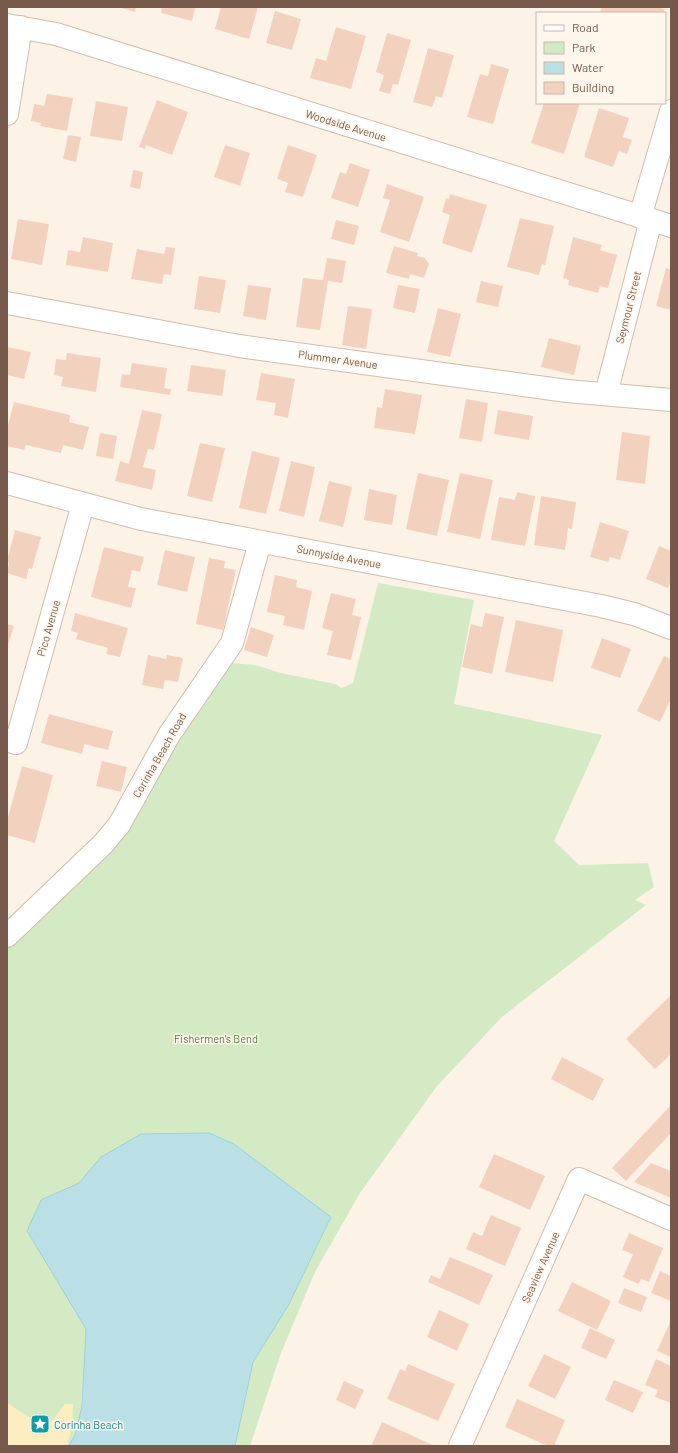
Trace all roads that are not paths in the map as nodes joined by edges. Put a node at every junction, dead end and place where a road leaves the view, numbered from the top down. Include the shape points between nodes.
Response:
1 (14, 26) edge
2 (10, 78) edge
3 (671, 111) edge
4 (7, 114) edge
5 (654, 221) edge
6 (7, 303) edge
7 (606, 394) junction
8 (671, 400) edge
9 (7, 483) edge
10 (83, 504) junction
11 (260, 542) junction
12 (671, 628) edge
13 (7, 740) edge
14 (7, 936) edge
15 (671, 1219) edge
16 (460, 1446) edge

1 - 2 street
1 - 5 street, Woodside Avenue via 56,34
2 - 4 street
3 - 5 street, Seymour Street
5 - 7 street, Seymour Street
6 - 7 street, Plummer Avenue via 239,346 566,391
7 - 8 street, Plummer Avenue
9 - 10 street, Sunnyside Avenue
10 - 11 street, Sunnyside Avenue via 141,519
10 - 13 street, Pico Avenue via 16,743
11 - 12 street, Sunnyside Avenue via 614,609 648,618
11 - 14 street, Corinha Beach Road via 232,643 169,735 119,825 103,844
15 - 16 street, Seaview Avenue via 579,1179

